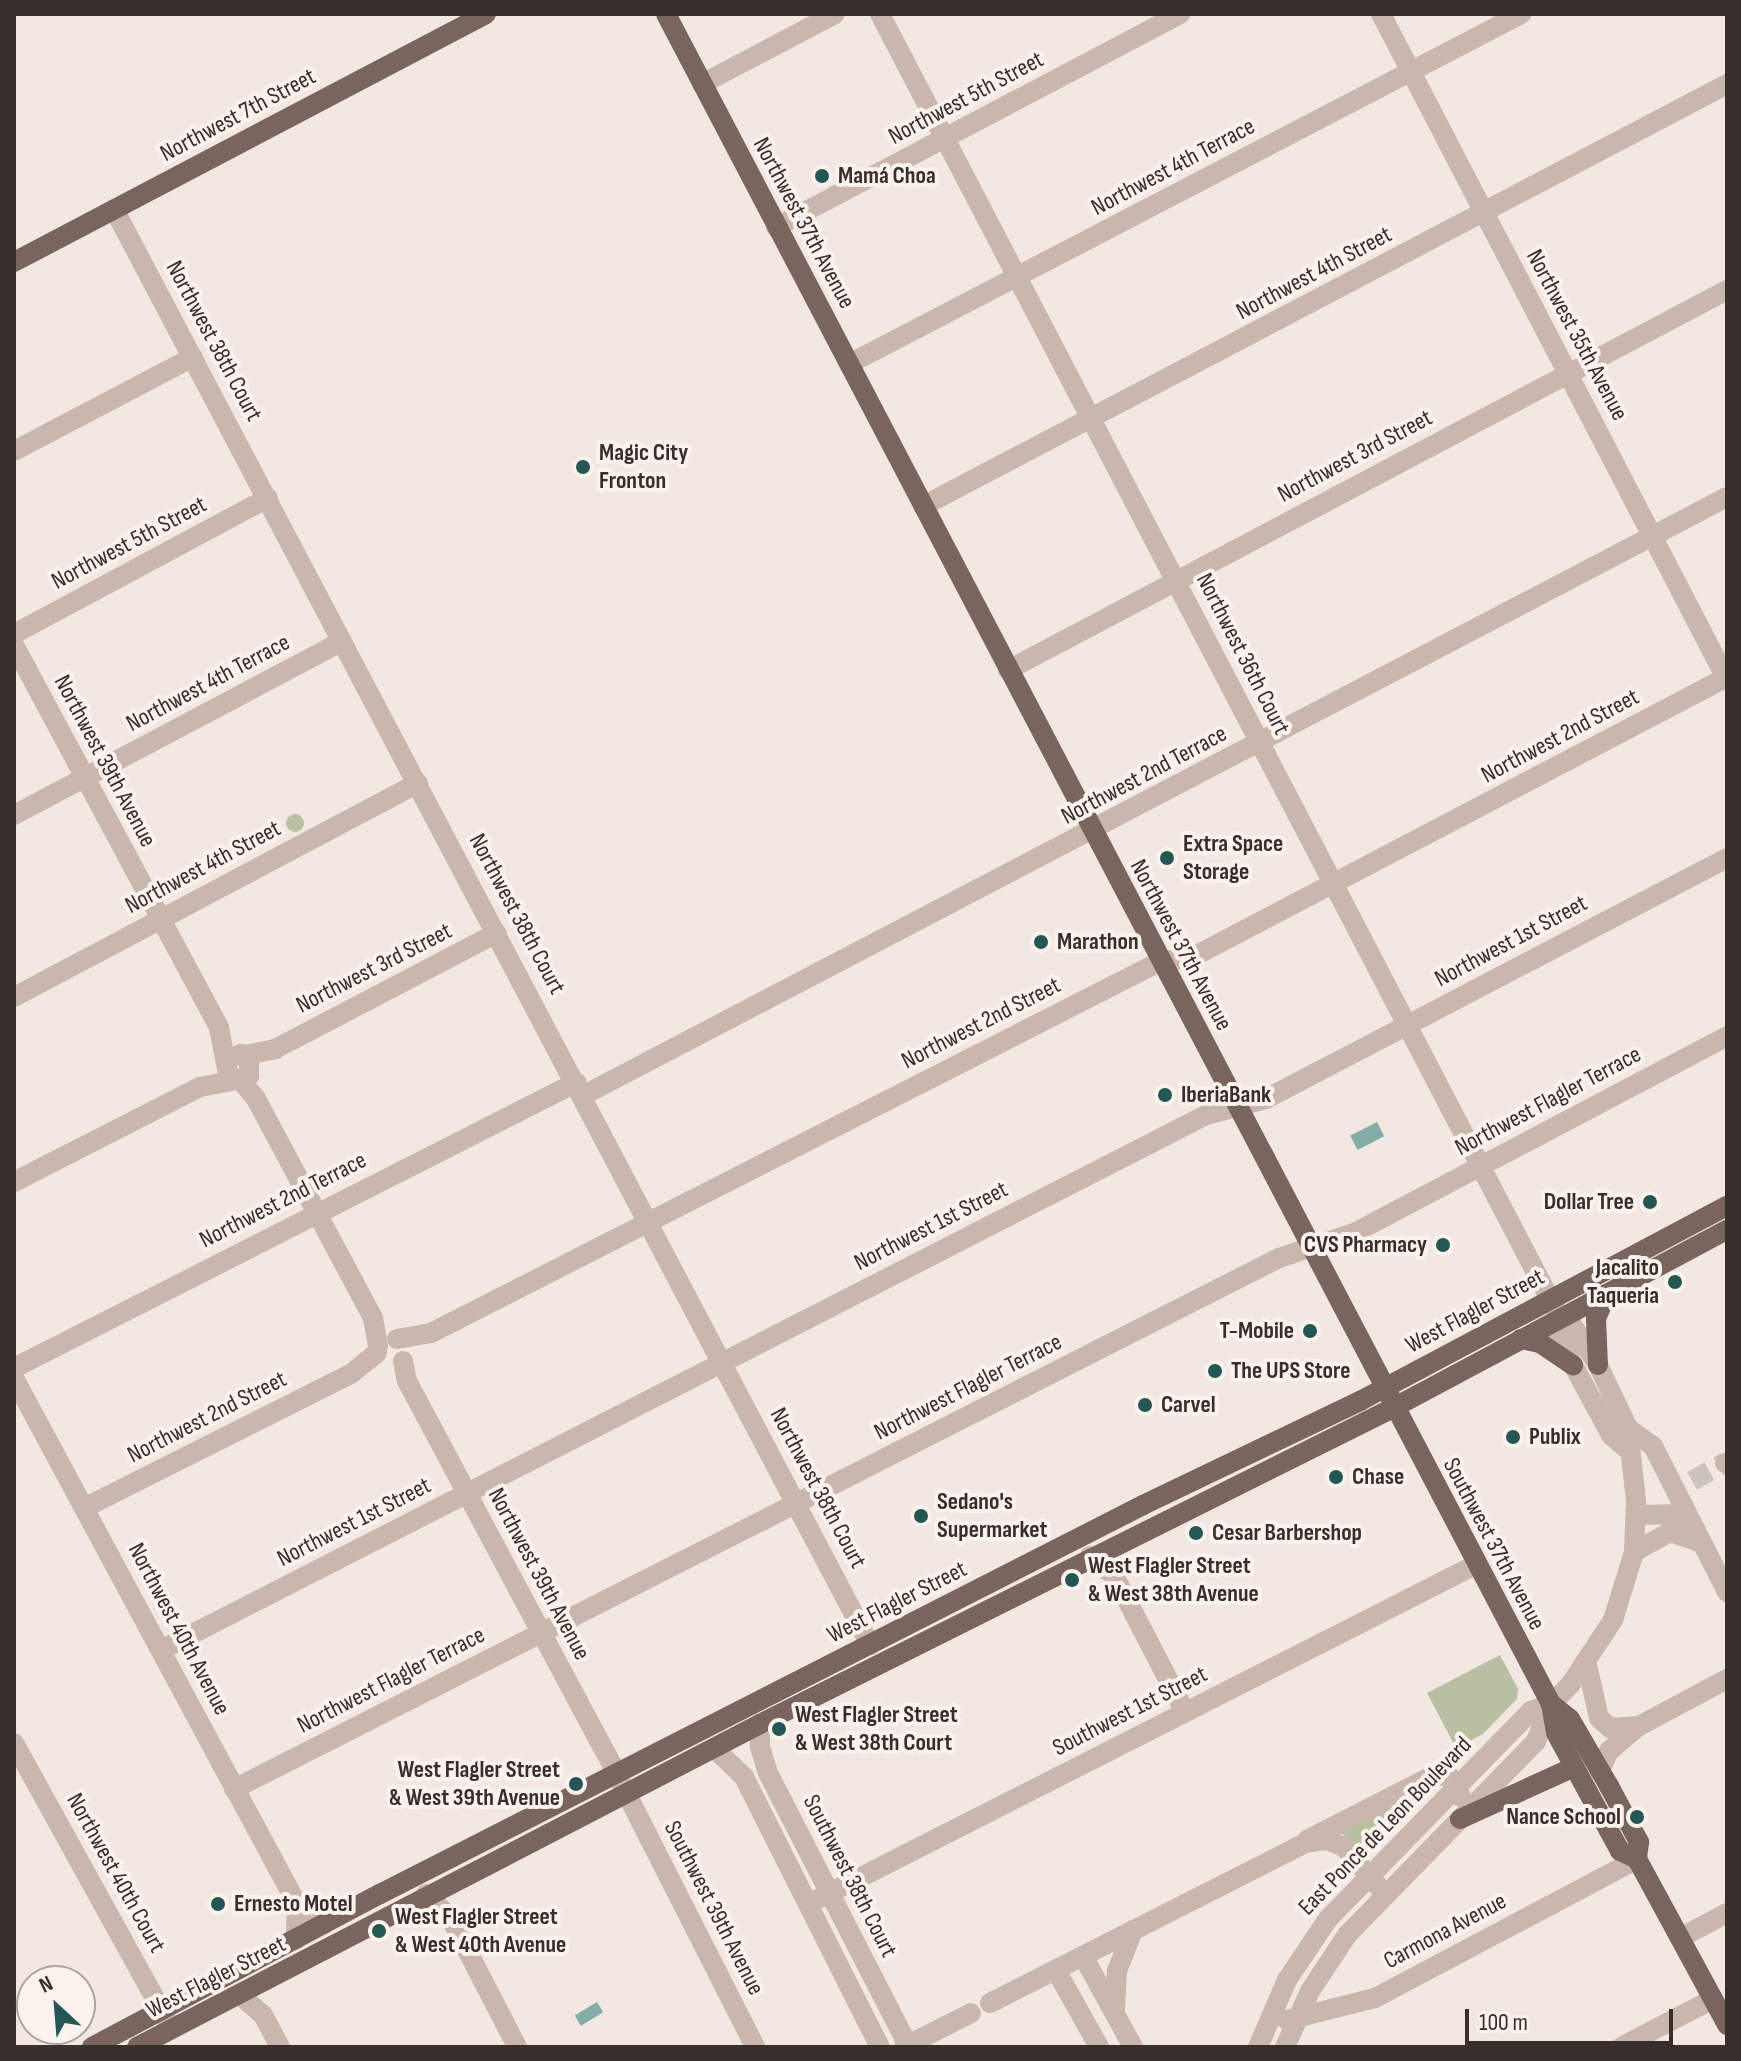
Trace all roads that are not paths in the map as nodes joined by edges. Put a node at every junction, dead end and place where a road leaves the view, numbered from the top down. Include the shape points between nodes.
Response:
1 (486, 14) edge
2 (666, 14) edge
3 (835, 14) edge
4 (880, 14) edge
5 (1180, 14) edge
6 (1381, 14) edge
7 (1521, 14) edge
8 (1411, 72) junction
9 (702, 84) junction
10 (1727, 84) edge
11 (945, 138) junction
12 (114, 209) junction
13 (1483, 213) junction
14 (776, 227) junction
15 (14, 262) edge
16 (1018, 277) junction
17 (1727, 290) edge
18 (193, 357) junction
19 (849, 364) junction
20 (1568, 374) junction
21 (1091, 419) junction
22 (14, 451) edge
23 (1727, 497) edge
24 (268, 498) junction
25 (923, 506) junction
26 (1651, 537) junction
27 (1175, 581) junction
28 (14, 634) edge
29 (342, 641) junction
30 (14, 645) edge
31 (1008, 670) junction
32 (1727, 678) edge
33 (1259, 743) junction
34 (86, 778) junction
35 (418, 783) junction
36 (14, 815) edge
37 (1093, 831) junction
38 (1727, 858) edge
39 (1332, 884) junction
40 (161, 919) junction
41 (497, 933) junction
42 (1161, 961) junction
43 (14, 997) edge
44 (1407, 1026) junction
45 (1727, 1036) edge
46 (240, 1067) junction
47 (580, 1088) junction
48 (1237, 1108) junction
49 (1480, 1167) junction
50 (14, 1182) edge
51 (1727, 1206) edge
52 (317, 1211) junction
53 (648, 1222) junction
54 (1727, 1230) edge
55 (1311, 1248) junction
56 (1606, 1294) junction
57 (1555, 1309) junction
58 (1521, 1339) junction
59 (393, 1356) junction
60 (722, 1363) junction
61 (1573, 1365) junction
62 (1598, 1365) junction
63 (14, 1368) edge
64 (14, 1378) edge
65 (1384, 1388) junction
66 (1393, 1408) junction
67 (1628, 1428) junction
68 (1628, 1450) junction
69 (1682, 1490) junction
70 (467, 1493) junction
71 (796, 1503) junction
72 (84, 1508) junction
73 (1636, 1508) junction
74 (1688, 1520) junction
75 (1699, 1542) junction
76 (1116, 1543) junction
77 (1634, 1552) junction
78 (1090, 1556) junction
79 (1035, 1560) junction
80 (1475, 1565) junction
81 (1722, 1570) edge
82 (1115, 1577) junction
83 (1727, 1592) edge
84 (1003, 1601) junction
85 (542, 1632) junction
86 (870, 1645) junction
87 (161, 1650) junction
88 (1587, 1665) junction
89 (1727, 1679) edge
90 (837, 1685) junction
91 (1551, 1704) junction
92 (1185, 1712) junction
93 (760, 1724) junction
94 (1639, 1726) junction
95 (14, 1743) edge
96 (714, 1748) junction
97 (1574, 1767) junction
98 (1600, 1770) junction
99 (621, 1784) junction
100 (1458, 1785) junction
101 (234, 1789) junction
102 (1460, 1819) junction
103 (1305, 1843) junction
104 (1637, 1859) junction
105 (1368, 1874) junction
106 (446, 1885) junction
107 (830, 1893) junction
108 (426, 1894) junction
109 (1385, 1894) junction
110 (297, 1904) junction
111 (808, 1904) junction
112 (1727, 1913) edge
113 (450, 1917) junction
114 (325, 1924) junction
115 (1133, 1930) junction
116 (1680, 1938) junction
117 (296, 1940) junction
118 (1083, 1956) junction
119 (1056, 1970) junction
120 (260, 1984) junction
121 (240, 1995) junction
122 (1713, 1999) junction
123 (1115, 2012) junction
124 (263, 2015) junction
125 (1296, 2019) junction
126 (167, 2020) junction
127 (1267, 2023) junction
128 (1727, 2025) edge
129 (907, 2046) edge
130 (92, 2047) edge
131 (137, 2047) edge
132 (280, 2047) edge
133 (517, 2047) edge
134 (755, 2047) edge
135 (880, 2047) edge
136 (1099, 2047) edge
137 (1133, 2047) edge
138 (1258, 2047) edge
139 (1285, 2047) edge
140 (1621, 2047) edge

1 - 12 main road, Northwest 7th Street
2 - 9 main road, Northwest 37th Avenue
3 - 9 street
4 - 11 street, Northwest 36th Court
5 - 11 street, Northwest 5th Street
6 - 8 street, Northwest 35th Avenue
7 - 8 street, Northwest 4th Terrace
8 - 13 street, Northwest 35th Avenue
8 - 16 street, Northwest 4th Terrace
9 - 14 main road, Northwest 37th Avenue
10 - 13 street, Northwest 4th Street
11 - 14 street, Northwest 5th Street
11 - 16 street, Northwest 36th Court
12 - 15 main road, Northwest 7th Street
12 - 18 street, Northwest 38th Court
13 - 20 street, Northwest 35th Avenue
13 - 21 street, Northwest 4th Street
14 - 19 main road, Northwest 37th Avenue
16 - 19 street, Northwest 4th Terrace
16 - 21 street, Northwest 36th Court
17 - 20 street, Northwest 3rd Street
18 - 22 street
18 - 24 street, Northwest 38th Court
19 - 25 main road, Northwest 37th Avenue
20 - 26 street, Northwest 35th Avenue
20 - 27 street, Northwest 3rd Street
21 - 25 street, Northwest 4th Street
21 - 27 street, Northwest 36th Court
23 - 26 street, Northwest 2nd Terrace
24 - 28 street, Northwest 5th Street
24 - 29 street, Northwest 38th Court
25 - 31 main road, Northwest 37th Avenue
26 - 32 street, Northwest 35th Avenue
26 - 33 street, Northwest 2nd Terrace
27 - 31 street, Northwest 3rd Street
27 - 33 street, Northwest 36th Court
29 - 34 street, Northwest 4th Terrace
29 - 35 street, Northwest 38th Court
30 - 34 street, Northwest 39th Avenue
31 - 37 main road, Northwest 37th Avenue
32 - 39 street, Northwest 2nd Street
33 - 37 street, Northwest 2nd Terrace
33 - 39 street, Northwest 36th Court
34 - 36 street, Northwest 4th Terrace
34 - 40 street, Northwest 39th Avenue
35 - 40 street, Northwest 4th Street
35 - 41 street, Northwest 38th Court
37 - 42 main road, Northwest 37th Avenue
37 - 47 street, Northwest 2nd Terrace
38 - 44 street, Northwest 1st Street
39 - 42 street, Northwest 2nd Street via 1191,958
39 - 44 street, Northwest 36th Court
40 - 43 street, Northwest 4th Street
40 - 46 street, Northwest 39th Avenue
41 - 46 street, Northwest 3rd Street
41 - 47 street, Northwest 38th Court
42 - 48 main road, Northwest 37th Avenue
42 - 53 street, Northwest 2nd Street
44 - 48 street, Northwest 1st Street via 1266,1099
44 - 49 street, Northwest 36th Court
45 - 49 street, Northwest Flagler Terrace
46 - 50 street, Northwest 3rd Street
46 - 52 street, Northwest 39th Avenue
47 - 52 street, Northwest 2nd Terrace
47 - 53 street, Northwest 38th Court
48 - 55 main road, Northwest 37th Avenue
48 - 60 street, Northwest 1st Street via 1206,1115
49 - 55 street, Northwest Flagler Terrace via 1354,1233
49 - 57 street, Northwest 36th Court
51 - 57 main road, West Flagler Street
52 - 59 street, Northwest 39th Avenue
52 - 63 street, Northwest 2nd Terrace
53 - 59 street, Northwest 2nd Street
53 - 60 street, Northwest 38th Court
54 - 56 main road, West Flagler Street
55 - 65 main road, Northwest 37th Avenue
55 - 71 street, Northwest Flagler Terrace via 1279,1258
56 - 57 main road, West Flagler Street
56 - 62 main road via 1596,1319
57 - 58 main road, West Flagler Street
57 - 61 street via 1558,1333
57 - 62 street, East Ponce de Leon Boulevard
57 - 65 main road, West Flagler Street
58 - 61 main road via 1540,1343
58 - 66 main road, West Flagler Street
59 - 70 street, Northwest 39th Avenue
59 - 72 street, Northwest 2nd Street
60 - 70 street, Northwest 1st Street
60 - 71 street, Northwest 38th Court
61 - 68 street via 1611,1435
62 - 67 street, East Ponce de Leon Boulevard
64 - 72 street, Northwest 40th Avenue
65 - 66 main road, Northwest 37th Avenue
65 - 79 main road, West Flagler Street
66 - 76 main road, West Flagler Street
66 - 80 main road, Southwest 37th Avenue
67 - 68 street, East Ponce de Leon Boulevard
67 - 69 street via 1653,1446
68 - 73 street, East Ponce de Leon Boulevard
69 - 73 street
69 - 74 street
70 - 85 street, Northwest 39th Avenue
70 - 87 street, Northwest 1st Street
71 - 85 street, Northwest Flagler Terrace
71 - 86 street, Northwest 38th Court
72 - 87 street, Northwest 40th Avenue
73 - 74 street
73 - 77 street, East Ponce de Leon Boulevard
74 - 75 street
75 - 77 street via 1670,1532
75 - 81 street
76 - 78 main road, West Flagler Street
76 - 82 street
77 - 88 street, East Ponce de Leon Boulevard via 1613,1620
78 - 82 street
78 - 84 main road, West Flagler Street
79 - 84 main road
79 - 86 main road, West Flagler Street
80 - 91 main road, Southwest 37th Avenue
80 - 92 street, Southwest 1st Street
81 - 83 street
82 - 92 street
84 - 90 main road, West Flagler Street
85 - 99 street, Northwest 39th Avenue
85 - 101 street, Northwest Flagler Terrace
86 - 90 main road
86 - 99 main road, West Flagler Street
87 - 101 street, Northwest 40th Avenue
88 - 91 street, East Ponce de Leon Boulevard
88 - 94 street via 1599,1718 1610,1728
89 - 94 street
90 - 93 main road, West Flagler Street
91 - 97 main road, Southwest 37th Avenue via 1556,1733
91 - 98 main road, Southwest 37th Avenue via 1570,1719
91 - 100 street, East Ponce de Leon Boulevard via 1531,1711
91 - 102 street, East Ponce de Leon Boulevard via 1536,1741
92 - 107 street, Southwest 1st Street
93 - 96 main road, West Flagler Street
93 - 107 street, Southwest 38th Court via 765,1764
94 - 98 street via 1609,1751
95 - 126 street, Northwest 40th Court
96 - 99 main road, West Flagler Street
96 - 111 street, Southwest 38th Court via 744,1777
97 - 102 main road
97 - 104 main road, Southwest 37th Avenue via 1620,1851
98 - 104 main road, Southwest 37th Avenue via 1639,1842
99 - 106 main road, West Flagler Street
99 - 114 main road, West Flagler Street
99 - 134 street, Southwest 39th Avenue
100 - 102 street
100 - 103 street via 1449,1776 1423,1779 1313,1833
100 - 105 street, East Ponce de Leon Boulevard
101 - 110 street, Northwest 40th Avenue
102 - 109 street, East Ponce de Leon Boulevard
103 - 105 street via 1336,1842
103 - 115 street
104 - 116 main road, Southwest 37th Avenue
104 - 125 street, Carmona Avenue via 1375,1998
105 - 109 street
105 - 127 street, East Ponce de Leon Boulevard via 1312,1941
106 - 108 main road, West Flagler Street
106 - 113 street
107 - 111 street, Southwest 1st Street
107 - 129 street, Southwest 38th Court
108 - 113 street
108 - 120 main road, West Flagler Street
109 - 125 street, East Ponce de Leon Boulevard via 1332,1954
110 - 114 street, Northwest 40th Avenue
110 - 117 street
111 - 135 street, Southwest 38th Court
112 - 116 street
113 - 133 street
114 - 117 main road, West Flagler Street
115 - 118 street
115 - 123 street via 1117,1971
116 - 122 main road, Southwest 37th Avenue
117 - 126 main road, West Flagler Street
118 - 119 street
118 - 123 street
119 - 129 street
119 - 136 street
120 - 121 main road, West Flagler Street
120 - 124 street
121 - 124 street
121 - 126 main road, West Flagler Street
122 - 128 main road, Southwest 37th Avenue
122 - 140 street
123 - 137 street
124 - 132 street
125 - 127 street, Carmona Avenue
125 - 139 street, East Ponce de Leon Boulevard
126 - 130 main road, West Flagler Street
126 - 131 main road, West Flagler Street
127 - 138 street, East Ponce de Leon Boulevard

